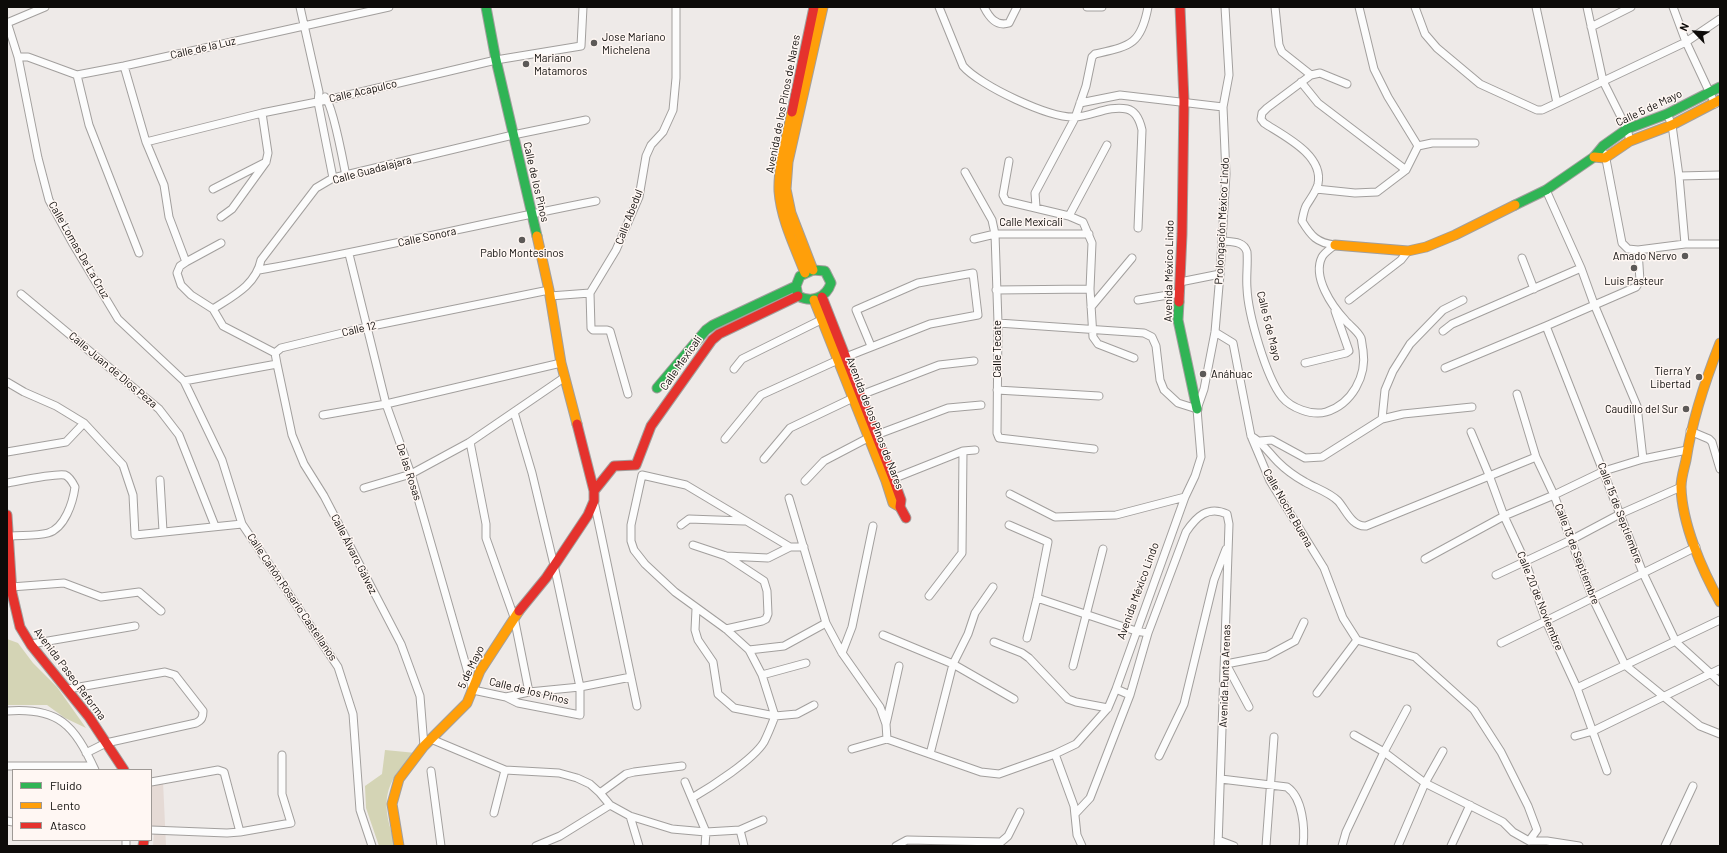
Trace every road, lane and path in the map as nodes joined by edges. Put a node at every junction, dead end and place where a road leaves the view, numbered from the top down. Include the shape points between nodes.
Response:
1 (45, 7) edge
2 (300, 7) edge
3 (389, 7) edge
4 (486, 7) edge
5 (583, 7) edge
6 (676, 7) edge
7 (814, 7) edge
8 (823, 7) edge
9 (939, 7) edge
10 (984, 7) edge
11 (1017, 7) edge
12 (1086, 7) edge
13 (1102, 7) edge
14 (1148, 7) edge
15 (1180, 7) edge
16 (1225, 7) edge
17 (1275, 7) edge
18 (1359, 7) edge
19 (1414, 7) edge
20 (1536, 7) edge
21 (1587, 7) edge
22 (1630, 7) edge
23 (1673, 7) edge
24 (1720, 19) edge
25 (7, 22) edge
26 (304, 25) junction
27 (1591, 27) junction
28 (1686, 42) junction
29 (18, 57) junction
30 (496, 60) junction
31 (124, 66) junction
32 (77, 75) junction
33 (1311, 75) junction
34 (1603, 80) junction
35 (1301, 82) junction
36 (1347, 84) dead end
37 (1720, 87) edge
38 (319, 92) junction
39 (1710, 92) junction
40 (327, 100) junction
41 (1184, 101) junction
42 (318, 102) junction
43 (1717, 102) edge
44 (1080, 103) junction
45 (1557, 103) junction
46 (1223, 106) junction
47 (796, 110) junction
48 (262, 113) junction
49 (1667, 114) junction
50 (1075, 118) junction
51 (586, 120) dead end
52 (1672, 125) junction
53 (1627, 129) junction
54 (513, 135) junction
55 (1630, 140) junction
56 (146, 142) junction
57 (1474, 143) dead end
58 (1106, 145) dead end
59 (1418, 146) junction
60 (1603, 146) junction
61 (1594, 157) junction
62 (1605, 158) junction
63 (1009, 161) dead end
64 (266, 162) junction
65 (1406, 170) junction
66 (965, 172) dead end
67 (1720, 175) edge
68 (346, 176) junction
69 (1679, 176) junction
70 (333, 178) junction
71 (213, 189) dead end
72 (1316, 189) junction
73 (1546, 190) junction
74 (596, 201) dead end
75 (1036, 207) junction
76 (531, 214) junction
77 (1069, 216) junction
78 (221, 217) dead end
79 (1138, 228) dead end
80 (995, 234) junction
81 (1089, 234) junction
82 (974, 239) dead end
83 (1222, 241) junction
84 (221, 243) dead end
85 (1685, 244) junction
86 (1720, 244) edge
87 (1335, 245) junction
88 (1638, 250) junction
89 (1408, 251) junction
90 (139, 253) dead end
91 (349, 254) junction
92 (1132, 258) dead end
93 (1522, 258) dead end
94 (186, 262) junction
95 (1581, 268) junction
96 (259, 270) junction
97 (809, 271) junction
98 (1220, 274) junction
99 (1180, 282) junction
100 (796, 286) junction
101 (1090, 289) junction
102 (1534, 289) junction
103 (996, 290) junction
104 (549, 293) junction
105 (590, 293) junction
106 (1180, 293) junction
107 (21, 294) dead end
108 (798, 296) junction
109 (818, 298) junction
110 (1138, 300) dead end
111 (1350, 300) dead end
112 (1463, 300) dead end
113 (1594, 304) junction
114 (1091, 307) junction
115 (1334, 307) junction
116 (213, 309) junction
117 (830, 316) junction
118 (822, 319) junction
119 (998, 323) junction
120 (1546, 326) junction
121 (367, 327) junction
122 (1092, 329) junction
123 (1443, 331) dead end
124 (1215, 332) junction
125 (1720, 342) edge
126 (871, 346) junction
127 (275, 353) junction
128 (847, 356) junction
129 (1134, 358) dead end
130 (838, 360) junction
131 (974, 361) dead end
132 (561, 363) junction
133 (1305, 363) dead end
134 (277, 364) junction
135 (1445, 368) dead end
136 (734, 369) dead end
137 (565, 377) junction
138 (184, 381) junction
139 (7, 382) edge
140 (657, 388) dead end
141 (997, 390) junction
142 (628, 394) dead end
143 (1517, 394) dead end
144 (1099, 396) dead end
145 (857, 397) junction
146 (386, 404) junction
147 (981, 405) dead end
148 (1472, 407) dead end
149 (1197, 409) junction
150 (514, 412) junction
151 (323, 415) dead end
152 (1382, 419) junction
153 (84, 423) junction
154 (1690, 431) junction
155 (1471, 432) dead end
156 (1251, 436) junction
157 (872, 437) junction
158 (724, 439) dead end
159 (1260, 441) junction
160 (470, 442) junction
161 (1094, 449) dead end
162 (975, 450) dead end
163 (1686, 450) junction
164 (963, 451) junction
165 (7, 452) edge
166 (1536, 457) junction
167 (764, 459) dead end
168 (1643, 459) junction
169 (636, 465) junction
170 (1720, 469) edge
171 (1604, 471) junction
172 (411, 474) junction
173 (642, 475) junction
174 (1489, 475) junction
175 (160, 480) dead end
176 (890, 480) junction
177 (805, 481) dead end
178 (7, 483) edge
179 (1681, 487) junction
180 (364, 488) dead end
181 (594, 491) junction
182 (1010, 494) dead end
183 (1554, 495) junction
184 (1185, 497) junction
185 (789, 498) dead end
186 (594, 501) junction
187 (1620, 514) junction
188 (7, 515) edge
189 (1504, 516) junction
190 (906, 518) dead end
191 (744, 521) junction
192 (242, 524) junction
193 (681, 524) dead end
194 (1009, 525) dead end
195 (215, 526) junction
196 (873, 526) dead end
197 (163, 531) junction
198 (10, 536) junction
199 (1571, 540) junction
200 (1228, 544) junction
201 (693, 545) dead end
202 (790, 547) junction
203 (804, 547) junction
204 (1696, 547) junction
205 (1103, 549) dead end
206 (726, 556) junction
207 (1425, 559) dead end
208 (1525, 561) junction
209 (554, 565) junction
210 (1643, 573) junction
211 (1496, 575) dead end
212 (11, 587) junction
213 (993, 587) dead end
214 (1716, 587) edge
215 (929, 596) dead end
216 (1037, 598) junction
217 (1593, 599) junction
218 (1720, 602) edge
219 (696, 609) junction
220 (161, 612) dead end
221 (1086, 614) junction
222 (514, 617) junction
223 (1720, 620) edge
224 (1546, 621) junction
225 (1304, 622) dead end
226 (826, 623) junction
227 (134, 626) dead end
228 (726, 629) junction
229 (1136, 632) junction
230 (1148, 633) junction
231 (883, 635) dead end
232 (1027, 638) dead end
233 (1357, 640) junction
234 (994, 642) dead end
235 (1676, 642) junction
236 (1501, 643) dead end
237 (31, 644) junction
238 (749, 650) junction
239 (842, 653) junction
240 (806, 663) dead end
241 (953, 664) junction
242 (1226, 664) junction
243 (899, 666) dead end
244 (1073, 666) dead end
245 (1625, 666) junction
246 (1720, 669) edge
247 (1711, 674) junction
248 (762, 675) junction
249 (631, 677) junction
250 (1720, 682) edge
251 (580, 687) junction
252 (1577, 688) junction
253 (68, 689) junction
254 (1116, 689) junction
255 (473, 690) junction
256 (529, 692) junction
257 (1317, 693) dead end
258 (1130, 694) junction
259 (506, 697) junction
260 (1663, 697) junction
261 (1014, 699) dead end
262 (814, 705) dead end
263 (637, 706) dead end
264 (1108, 708) junction
265 (1249, 708) dead end
266 (1407, 710) dead end
267 (7, 711) edge
268 (775, 716) junction
269 (886, 724) junction
270 (1593, 731) junction
271 (1720, 734) edge
272 (1354, 735) dead end
273 (1575, 736) dead end
274 (1274, 737) dead end
275 (431, 739) junction
276 (887, 739) junction
277 (106, 743) junction
278 (424, 746) junction
279 (852, 749) dead end
280 (1443, 751) dead end
281 (1384, 752) junction
282 (86, 753) junction
283 (930, 754) junction
284 (1055, 754) junction
285 (282, 755) dead end
286 (1159, 756) dead end
287 (7, 766) edge
288 (682, 766) dead end
289 (94, 768) edge
290 (123, 769) edge
291 (505, 770) junction
292 (431, 771) dead end
293 (1607, 771) dead end
294 (1221, 779) junction
295 (152, 782) edge
296 (685, 782) dead end
297 (1425, 782) junction
298 (1271, 785) junction
299 (1693, 786) dead end
300 (600, 793) junction
301 (692, 798) junction
302 (610, 805) junction
303 (1470, 805) junction
304 (1020, 812) dead end
305 (494, 813) dead end
306 (1075, 814) junction
307 (630, 816) junction
308 (763, 820) dead end
309 (152, 830) edge
310 (740, 830) junction
311 (1537, 830) junction
312 (240, 832) junction
313 (706, 832) junction
314 (1529, 841) junction
315 (1543, 842) junction
316 (1218, 843) edge
317 (946, 844) edge
318 (991, 844) edge
319 (372, 846) edge
320 (399, 846) edge
321 (441, 846) edge
322 (536, 846) edge
323 (639, 846) edge
324 (705, 846) edge
325 (744, 846) edge
326 (896, 846) edge
327 (1082, 846) edge
328 (1234, 846) edge
329 (1266, 846) edge
330 (1303, 846) edge
331 (1342, 846) edge
332 (1398, 846) edge
333 (1451, 846) edge
334 (1579, 846) edge
335 (1665, 846) edge

1 - 25 street
2 - 26 street
3 - 26 street, Calle de la Luz
4 - 30 street, Calle de los Pinos
5 - 30 street, Calle Acapulco via 581,46
6 - 105 street, Calle Abedul via 676,78 673,110 663,132 651,145 646,156 639,197 616,250
7 - 47 street, Avenida de los Pinos de Nares
8 - 47 street, Avenida de los Pinos de Nares
9 - 50 street via 963,66 970,73 1003,93 1051,114
10 - 11 street via 994,21 1004,25 1009,23
12 - 13 street
14 - 44 street via 1145,24 1136,40 1121,48 1092,57
15 - 41 street, Avenida México Lindo
16 - 46 street, Prolongación México Lindo via 1229,75
17 - 33 street via 1282,52
18 - 59 street via 1374,69
19 - 45 street via 1425,34 1436,48 1480,84 1537,110
20 - 45 street
21 - 27 street
22 - 27 street
23 - 28 street
24 - 28 street
25 - 29 street, Calle Lomas De La Cruz
26 - 31 street, Calle de la Luz
26 - 38 street
27 - 34 street
28 - 34 street
28 - 39 street
29 - 32 street via 28,57
29 - 138 street, Calle Lomas De La Cruz via 38,158 50,200 118,319
30 - 40 street, Calle Acapulco
30 - 54 street, Calle de los Pinos
31 - 32 street, Calle de la Luz
31 - 56 street
32 - 90 street via 89,125
33 - 35 street
33 - 36 street via 1320,73
34 - 45 street
34 - 53 street
35 - 65 street via 1318,103
35 - 72 street via 1267,108 1261,119 1299,146 1315,164 1318,172
37 - 39 street, Calle 5 de Mayo
38 - 40 street
38 - 42 street
39 - 43 street
39 - 49 street, Calle 5 de Mayo
40 - 42 street, Calle Acapulco
40 - 68 street
41 - 44 street via 1120,95
41 - 46 street
41 - 99 street, Avenida México Lindo
42 - 48 street, Calle Acapulco
42 - 70 street
43 - 52 street, Calle 5 de Mayo
44 - 50 street
46 - 83 street, Prolongación México Lindo via 1226,174
47 - 97 street, Avenida de los Pinos de Nares via 779,190
48 - 56 street, Calle Acapulco
48 - 64 street via 268,153
49 - 52 street
49 - 53 street, Calle 5 de Mayo
50 - 75 street via 1035,193
50 - 79 street via 1118,108 1128,109 1136,114 1142,130
51 - 54 street, Calle Guadalajara
52 - 55 street, Calle 5 de Mayo
52 - 69 street
53 - 55 street
53 - 60 street, Calle 5 de Mayo
54 - 68 street, Calle Guadalajara
54 - 76 street, Calle de los Pinos
55 - 62 street, Calle 5 de Mayo
56 - 94 street via 164,185 170,217
57 - 59 street via 1432,143
58 - 77 street
59 - 65 street
60 - 61 street, Calle 5 de Mayo
60 - 62 street
61 - 62 street
61 - 73 street, Calle 5 de Mayo
62 - 88 street via 1622,243 1628,249
63 - 75 street via 1003,195 1006,200
64 - 71 street
64 - 78 street via 232,209
65 - 72 street via 1376,192 1355,193
66 - 80 street, Calle Tecate via 992,220
67 - 69 street
68 - 70 street, Calle Guadalajara
69 - 85 street
70 - 96 street, Calle Guadalajara via 316,188 261,260
72 - 87 street via 1305,207 1302,221 1310,234 1319,241
73 - 89 street, Calle 5 de Mayo via 1455,235 1426,247
73 - 95 street
74 - 76 street, Calle Sonora
75 - 77 street
76 - 91 street, Calle Sonora
76 - 104 street, Calle de los Pinos
77 - 81 street via 1082,222
80 - 81 street, Calle Mexicali
80 - 82 street, Calle Mexicali
80 - 103 street, Calle Tecate
81 - 101 street via 1092,243
83 - 98 street, Prolongación México Lindo
83 - 115 street, Calle 5 de Mayo via 1246,247 1248,299 1265,363 1282,397 1302,410 1324,412 1337,408 1351,396 1362,371 1364,355 1361,338
84 - 94 street
85 - 86 street
85 - 88 street
87 - 89 street, Calle 5 de Mayo
87 - 115 street, Calle 5 de Mayo via 1322,257 1320,270 1323,288
88 - 113 street via 1638,285
89 - 111 street via 1401,260
91 - 96 street, Calle Sonora
91 - 121 street, De las Rosas
92 - 114 street
93 - 102 street
94 - 116 street via 180,266 177,273 180,285
95 - 102 street
95 - 113 street
96 - 116 street, Calle Guadalajara via 246,286
97 - 100 street via 797,280
97 - 109 street via 825,271 832,283
98 - 99 street
98 - 124 street, Prolongación México Lindo
99 - 106 street, Avenida México Lindo
100 - 108 street
100 - 140 street, Calle Mexicali via 709,327
101 - 103 street
101 - 114 street
102 - 123 street via 1452,324
103 - 119 street, Calle Tecate
104 - 105 street
104 - 121 street, Calle 12
104 - 132 street, Calle de los Pinos
105 - 142 street via 591,328 610,331
106 - 110 street
106 - 149 street, Avenida México Lindo via 1178,320
107 - 195 street, Calle Juan de Dios Peza via 160,410 179,435
108 - 109 street via 807,301
108 - 169 street, Calle Mexicali via 719,334 712,340 651,426
109 - 117 street, Avenida de los Pinos de Nares
109 - 118 street, Avenida de los Pinos de Nares
112 - 152 street via 1443,310 1410,344 1393,371 1385,390
113 - 120 street
113 - 168 street via 1637,406
114 - 122 street
115 - 133 street, Calle 5 de Mayo via 1348,351
116 - 127 street via 223,326
117 - 118 street
117 - 128 street, Avenida de los Pinos de Nares
118 - 130 street, Avenida de los Pinos de Nares
118 - 136 street via 742,359
119 - 122 street
119 - 141 street, Calle Tecate
120 - 135 street
120 - 171 street, Calle 15 de Septiembre
121 - 127 street, Calle 12 via 281,348
121 - 146 street, De las Rosas
122 - 129 street via 1098,344
122 - 149 street via 1144,333 1152,337 1164,390 1178,403
124 - 149 street, Prolongación México Lindo via 1204,389
124 - 156 street, Calle Noche Buena via 1233,343
125 - 154 street via 1704,383
126 - 126 street via 930,324 978,315 973,274 918,283 856,310
126 - 128 street
127 - 134 street
128 - 130 street
128 - 145 street, Avenida de los Pinos de Nares
130 - 145 street, Avenida de los Pinos de Nares
130 - 158 street via 762,395
131 - 145 street via 939,365
132 - 137 street, Calle de los Pinos
132 - 146 street
134 - 138 street
134 - 278 street, Calle Álvaro Gálvez via 292,435 304,464 324,496 401,644 420,696
137 - 150 street
137 - 181 street, Calle de los Pinos
138 - 192 street, Calle Cañón Rosario Castellanos via 222,460
139 - 153 street
141 - 144 street
141 - 161 street, Calle Tecate via 999,438
143 - 166 street, Calle 13 de Septiembre
145 - 157 street, Avenida de los Pinos de Nares
145 - 167 street via 790,428
146 - 151 street
146 - 172 street, De las Rosas
147 - 157 street via 948,408
148 - 152 street via 1403,414
149 - 184 street, Avenida México Lindo via 1201,457
150 - 160 street
150 - 209 street
152 - 159 street via 1322,457 1305,458 1272,440
153 - 165 street via 66,442
153 - 197 street via 123,465 133,495 135,535
154 - 163 street
154 - 170 street via 1712,442
155 - 174 street, Calle 20 de Noviembre
156 - 159 street
156 - 233 street, Calle Noche Buena via 1270,481 1324,568 1343,618
157 - 176 street, Avenida de los Pinos de Nares
157 - 177 street via 824,461
159 - 174 street via 1279,464 1338,501 1361,527
160 - 172 street
160 - 222 street via 486,524 486,538
162 - 164 street
163 - 168 street
163 - 179 street
164 - 176 street
164 - 215 street via 962,553
166 - 174 street
166 - 183 street, Calle 13 de Septiembre
168 - 171 street
169 - 173 street
169 - 181 street via 614,466
171 - 183 street
171 - 187 street, Calle 15 de Septiembre
172 - 180 street
172 - 255 street, De las Rosas
173 - 191 street via 686,485
173 - 219 street via 632,525 634,550 650,569
174 - 189 street, Calle 20 de Noviembre
175 - 197 street
176 - 190 street, Avenida de los Pinos de Nares via 901,500 900,507
178 - 198 street via 65,475 72,480 75,487 69,512 49,533
179 - 187 street
179 - 204 street via 1687,521
181 - 186 street, Calle de los Pinos
182 - 184 street via 1055,517 1116,515
183 - 189 street
183 - 199 street, Calle 13 de Septiembre
184 - 229 street, Avenida México Lindo
185 - 203 street
186 - 209 street, 5 de Mayo via 588,515
186 - 249 street
187 - 199 street
187 - 210 street, Calle 15 de Septiembre
188 - 198 street, Avenida Paseo Reforma
189 - 207 street
189 - 208 street, Calle 20 de Noviembre
191 - 193 street via 689,519
191 - 202 street
192 - 195 street
192 - 319 street, Calle Cañón Rosario Castellanos via 338,667 353,714 360,810
194 - 216 street via 1048,542
195 - 197 street
196 - 239 street via 852,627
198 - 212 street, Avenida Paseo Reforma
199 - 208 street
199 - 217 street, Calle 13 de Septiembre
200 - 230 street, Avenida Punta Arenas via 1227,514 1219,511 1208,512 1194,521 1186,532
200 - 242 street, Avenida Punta Arenas
200 - 286 street via 1214,580 1184,704
201 - 206 street
202 - 203 street
202 - 206 street via 768,558
203 - 226 street
204 - 210 street
204 - 214 street
205 - 221 street
206 - 228 street via 764,581 768,614 762,621
208 - 211 street
208 - 224 street, Calle 20 de Noviembre
209 - 222 street, 5 de Mayo
209 - 251 street
210 - 217 street
210 - 235 street, Calle 15 de Septiembre
212 - 220 street via 64,583 101,597 139,592
212 - 237 street, Avenida Paseo Reforma via 17,619
213 - 241 street via 975,614
214 - 218 street
216 - 221 street
216 - 232 street
217 - 224 street
217 - 245 street, Calle 13 de Septiembre
219 - 228 street
219 - 268 street via 695,630 698,640 713,662 718,694 734,708
221 - 229 street
221 - 244 street
222 - 255 street, 5 de Mayo via 480,671
222 - 256 street
223 - 235 street
224 - 236 street
224 - 252 street, Calle 20 de Noviembre
225 - 242 street via 1295,641 1267,656
226 - 238 street via 784,646
226 - 239 street
227 - 237 street
228 - 238 street
229 - 230 street
229 - 254 street, Avenida México Lindo
230 - 258 street
231 - 241 street
233 - 257 street
233 - 311 street via 1415,657 1474,710 1501,752
234 - 264 street via 1029,658 1068,699
235 - 245 street
235 - 247 street, Calle 15 de Septiembre
237 - 253 street, Avenida Paseo Reforma
238 - 248 street
239 - 269 street via 880,707
240 - 248 street
241 - 261 street
241 - 283 street
242 - 265 street
242 - 294 street, Avenida Punta Arenas
243 - 269 street
245 - 252 street
245 - 260 street, Calle 13 de Septiembre
246 - 247 street
247 - 250 street, Calle 15 de Septiembre
247 - 260 street
248 - 268 street
249 - 251 street
249 - 263 street
251 - 256 street
251 - 259 street, Calle de los Pinos via 580,715 518,703
252 - 270 street, Calle 20 de Noviembre
253 - 277 street, Avenida Paseo Reforma
253 - 277 street via 165,672 175,675 203,711 201,720 196,723
254 - 258 street
254 - 264 street, Avenida México Lindo
255 - 259 street, Calle de los Pinos
255 - 275 street, 5 de Mayo via 468,703
256 - 259 street
258 - 306 street via 1090,798
260 - 270 street
260 - 271 street, Calle 13 de Septiembre via 1700,726
262 - 268 street via 797,714
264 - 284 street, Avenida México Lindo via 1076,744
266 - 281 street
267 - 282 street via 45,712 56,717 68,725
268 - 301 street via 763,743 754,753 717,783
269 - 276 street
270 - 273 street
270 - 293 street, Calle 20 de Noviembre
272 - 281 street
274 - 298 street
275 - 278 street, 5 de Mayo
275 - 291 street
276 - 279 street
276 - 283 street, Avenida México Lindo
277 - 282 street
277 - 290 street, Avenida Paseo Reforma
278 - 320 street, 5 de Mayo via 407,766 395,790 392,804
280 - 297 street
281 - 297 street
281 - 331 street via 1346,832
282 - 289 street
283 - 284 street, Avenida México Lindo via 981,772 999,774
284 - 306 street
285 - 312 street via 282,794 291,823
287 - 289 street
288 - 300 street via 626,774
291 - 300 street via 559,773 590,784
291 - 305 street
292 - 321 street
294 - 298 street
294 - 316 street, Avenida Punta Arenas
295 - 312 street via 218,770 224,772
296 - 301 street
297 - 303 street
297 - 332 street
298 - 329 street
298 - 330 street via 1287,787 1294,793 1302,815
299 - 335 street
300 - 302 street
301 - 313 street
302 - 307 street
302 - 322 street via 560,836
303 - 314 street via 1503,822 1513,832
303 - 333 street
304 - 318 street via 1008,836 1001,842
306 - 327 street via 1077,835
307 - 313 street via 672,828
307 - 323 street
308 - 310 street
309 - 312 street
310 - 313 street
310 - 325 street
311 - 314 street
311 - 315 street
313 - 324 street
314 - 315 street
315 - 334 street
316 - 328 street
317 - 318 street via 980,841
317 - 326 street via 907,840

